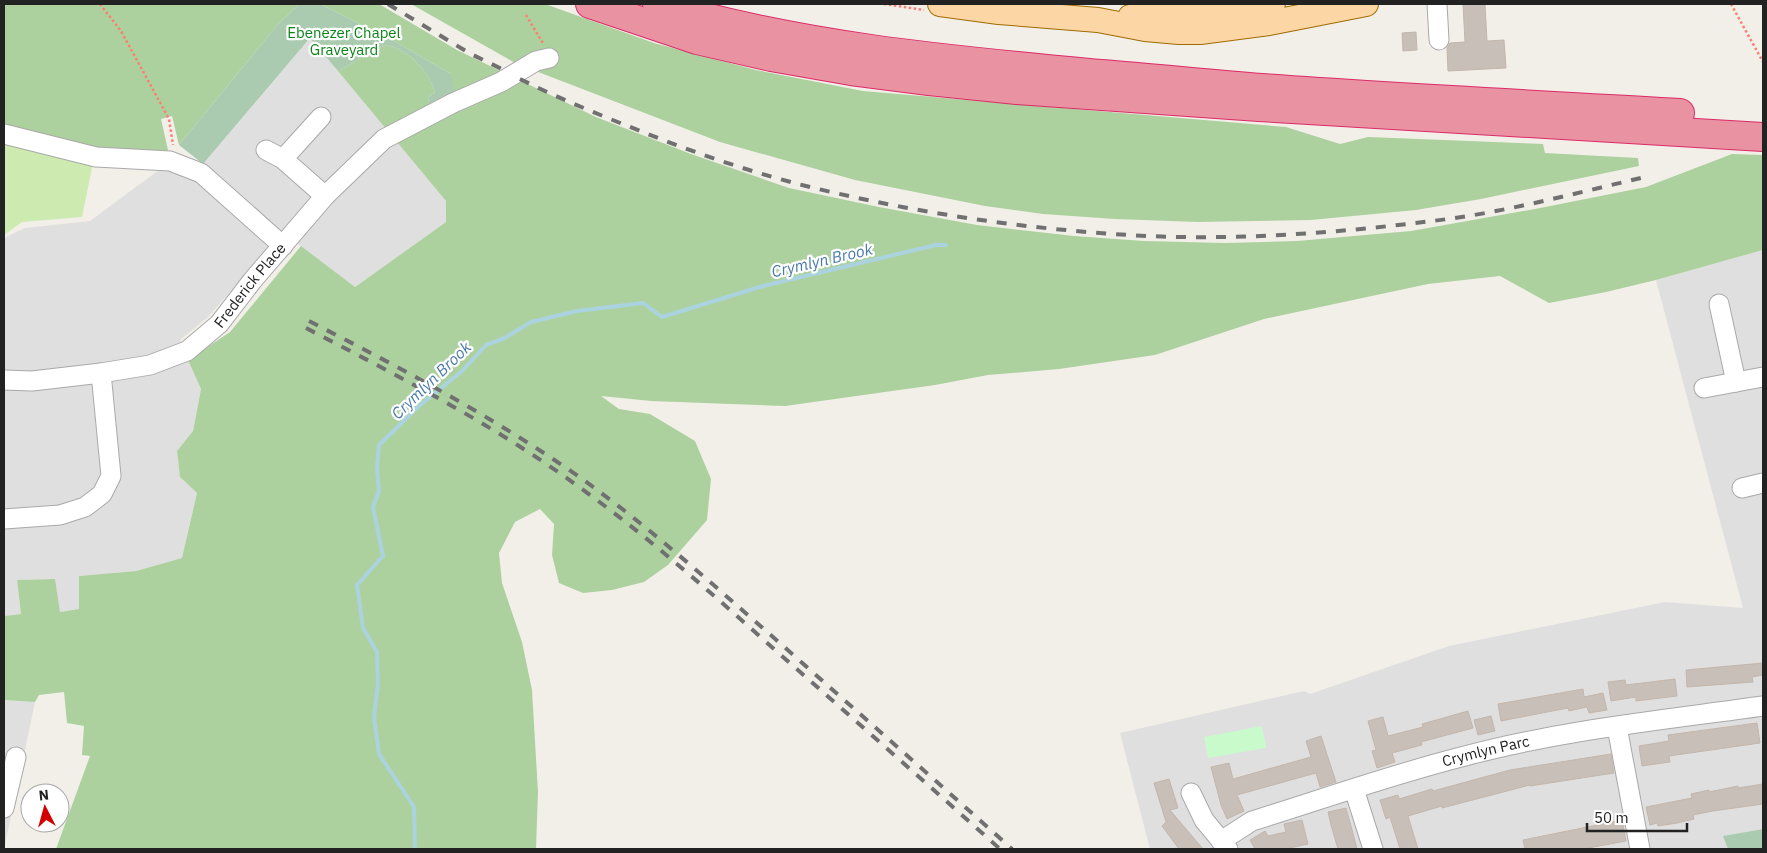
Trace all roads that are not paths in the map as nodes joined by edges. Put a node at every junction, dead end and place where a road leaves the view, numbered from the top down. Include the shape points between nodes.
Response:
1 (590, 4) edge
2 (657, 4) edge
3 (940, 4) edge
4 (1273, 4) edge
5 (1366, 4) edge
6 (1437, 4) edge
7 (1194, 7) edge
8 (1000, 8) edge
9 (1231, 13) edge
10 (1098, 20) junction
11 (1439, 40) dead end
12 (549, 58) road end
13 (321, 117) dead end
14 (1763, 118) edge
15 (4, 134) edge
16 (1763, 137) edge
17 (266, 150) dead end
18 (283, 159) junction
19 (325, 196) junction
20 (283, 246) junction
21 (1719, 304) dead end
22 (101, 373) junction
23 (1763, 377) edge
24 (4, 380) edge
25 (1736, 382) junction
26 (1704, 388) dead end
27 (1763, 483) edge
28 (1742, 488) dead end
29 (4, 519) edge
30 (1763, 706) edge
31 (1617, 727) junction
32 (16, 757) dead end
33 (7, 779) edge
34 (1354, 789) junction
35 (1191, 793) dead end
36 (4, 808) edge
37 (1225, 845) edge
38 (1372, 849) edge
39 (1640, 849) edge

1 - 16 highway via 697,40 771,57 939,82 1250,107
2 - 14 highway via 776,34 932,58 1261,88
3 - 8 main road
4 - 9 main road
5 - 9 main road via 1309,16
6 - 11 street
7 - 9 main road via 1200,16 1212,23
7 - 10 main road
8 - 10 main road
9 - 10 main road via 1200,32 1145,29
12 - 19 street, Frederick Place via 536,61 501,82 384,139
13 - 18 street
15 - 20 street via 96,157 170,161 201,173
17 - 18 street
18 - 19 street
19 - 20 street, Frederick Place
20 - 22 street, Frederick Place via 219,324 187,351 150,365
21 - 25 street
22 - 24 street, Frederick Place via 32,381
22 - 29 street via 111,476 102,494 85,507 60,515
23 - 25 street
25 - 26 street
27 - 28 street
30 - 31 street, Crymlyn Parc
31 - 34 street, Crymlyn Parc via 1465,756
31 - 39 street
32 - 33 street
33 - 36 street
34 - 37 street, Crymlyn Parc via 1252,821
34 - 38 street
35 - 37 street, Crymlyn Parc via 1204,820

